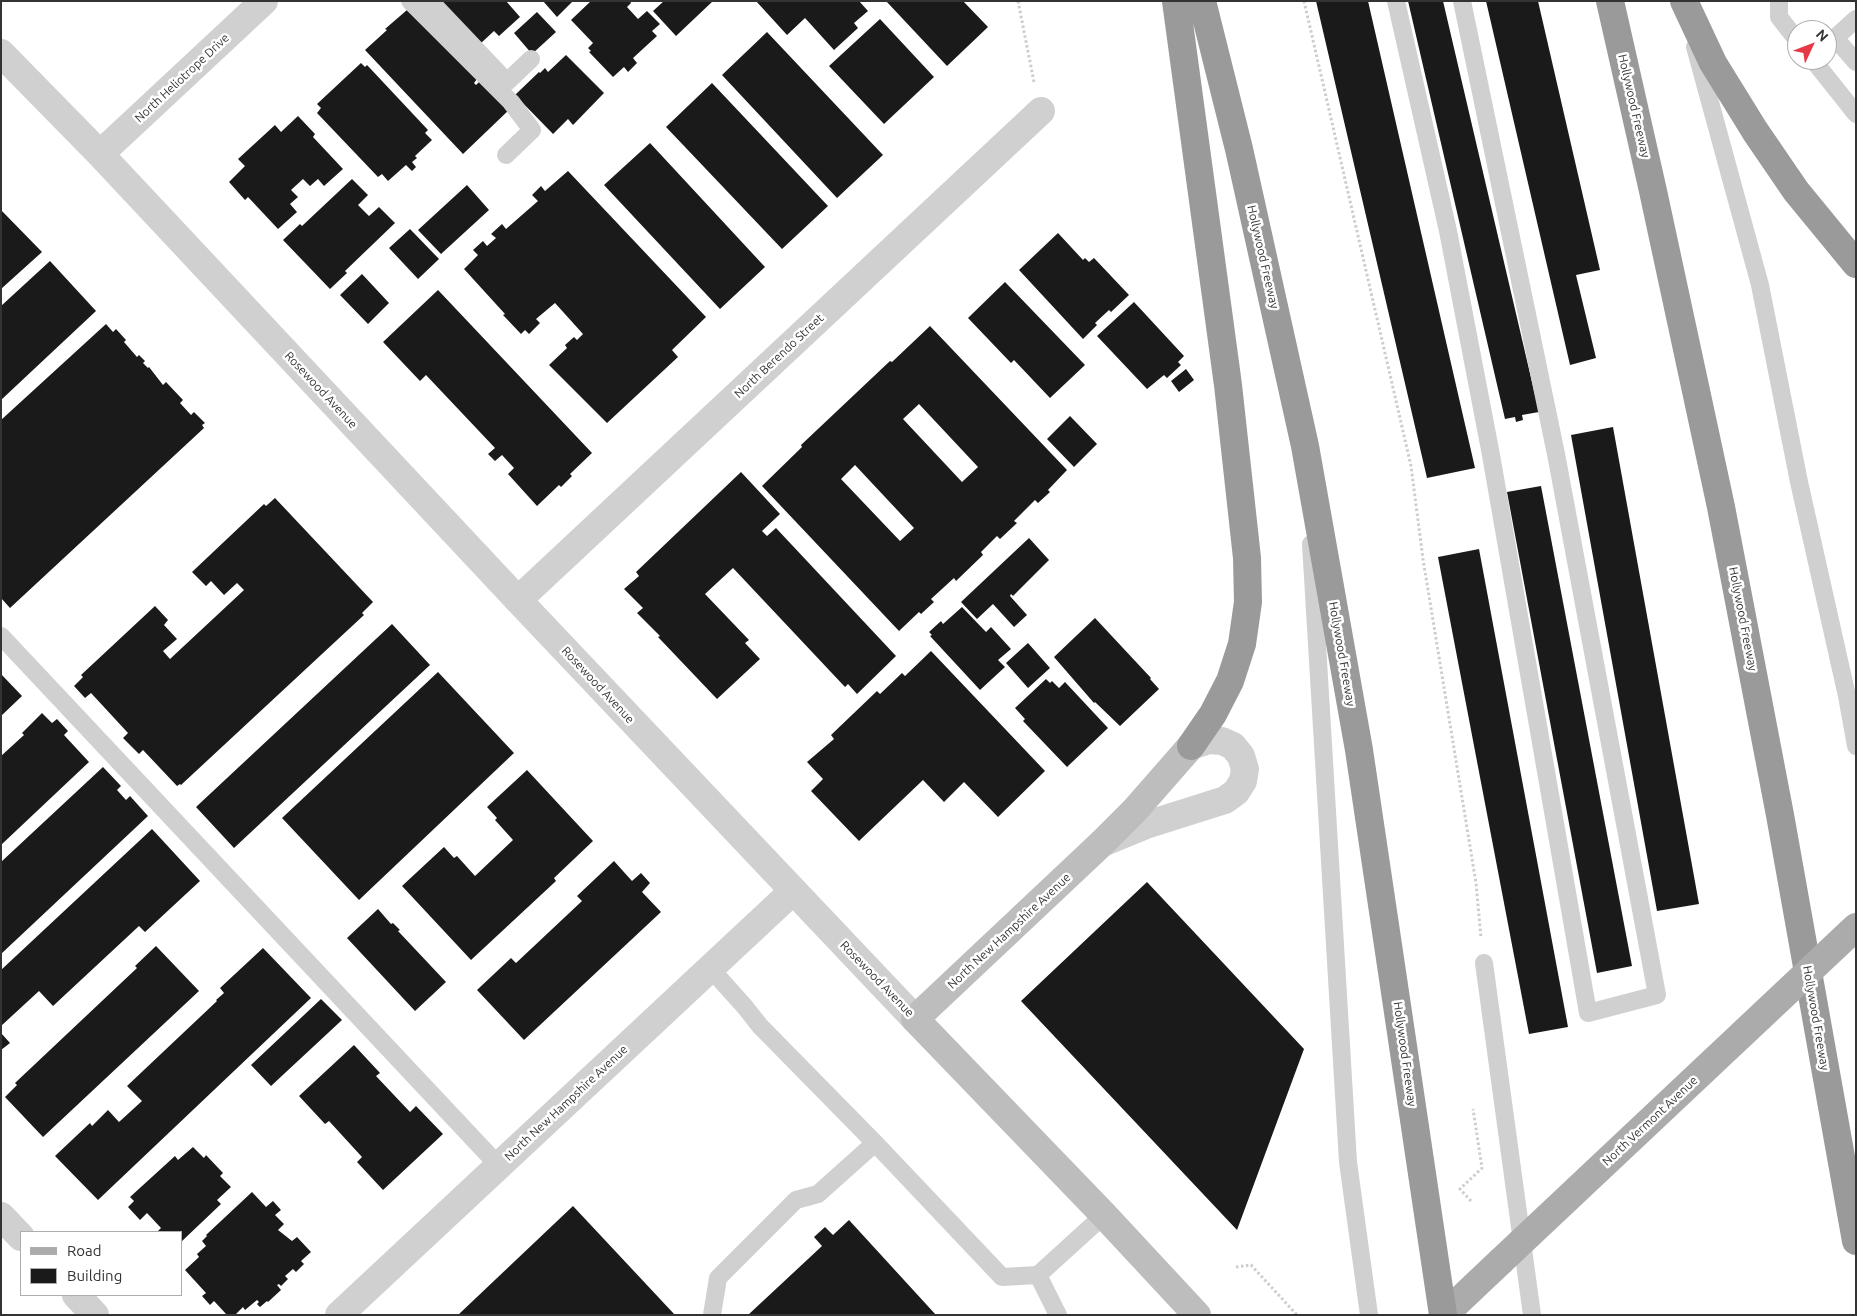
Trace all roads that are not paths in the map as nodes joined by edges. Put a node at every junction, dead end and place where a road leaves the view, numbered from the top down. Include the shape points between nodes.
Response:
1 (264, 1) edge
2 (410, 1) edge
3 (430, 1) edge
4 (1176, 1) edge
5 (1202, 1) edge
6 (1396, 1) edge
7 (1462, 1) edge
8 (1610, 1) edge
9 (1683, 1) edge
10 (1779, 1) edge
11 (1856, 19) edge
12 (1787, 27) edge
13 (1, 54) edge
14 (531, 59) dead end
15 (1856, 62) edge
16 (1821, 70) edge
17 (1041, 111) road end
18 (1856, 114) edge
19 (100, 154) junction
20 (506, 155) dead end
21 (1856, 264) edge
22 (1305, 446) junction
23 (518, 600) junction
24 (1, 636) edge
25 (1191, 746) junction
26 (1856, 746) edge
27 (1102, 843) junction
28 (793, 891) junction
29 (1856, 927) edge
30 (1484, 963) road end
31 (710, 969) junction
32 (915, 1019) junction
33 (875, 1142) junction
34 (498, 1165) junction
35 (1104, 1215) junction
36 (1856, 1241) edge
37 (1038, 1275) junction
38 (77, 1296) edge
39 (96, 1315) edge
40 (339, 1315) edge
41 (712, 1315) edge
42 (1058, 1315) edge
43 (1197, 1315) edge
44 (1368, 1315) edge
45 (1444, 1315) edge
46 (1532, 1315) edge

1 - 19 street, North Heliotrope Drive
2 - 20 lane via 511,102 532,130
3 - 14 lane via 508,82
4 - 25 highway via 1228,385 1241,496 1248,602 1242,644 1230,681
5 - 22 highway, Hollywood Freeway
6 - 7 lane via 1448,231 1486,426 1588,1013 1657,995 1556,454
8 - 36 highway, Hollywood Freeway via 1723,516
9 - 21 highway via 1712,63 1755,131 1796,191
9 - 26 lane via 1760,285
10 - 12 lane via 1779,17
11 - 15 lane via 1836,38
13 - 19 street, Rosewood Avenue
16 - 18 lane
17 - 23 street, North Berendo Street
19 - 23 street, Rosewood Avenue
22 - 44 lane via 1348,1162
22 - 45 highway, Hollywood Freeway via 1359,750
23 - 28 street, Rosewood Avenue
24 - 34 lane
25 - 27 main road, North New Hampshire Avenue
25 - 27 street, North New Hampshire Avenue via 1209,740 1233,746 1245,769 1236,792 1225,800 1154,822
27 - 32 main road, North New Hampshire Avenue
28 - 31 street, North New Hampshire Avenue
28 - 32 street, Rosewood Avenue
29 - 45 main road, North Vermont Avenue, bridge
30 - 46 lane
31 - 33 lane via 760,1026
31 - 34 street, North New Hampshire Avenue
32 - 35 main road, Rosewood Avenue
33 - 37 lane via 1002,1277
33 - 41 lane via 818,1194 796,1200 718,1278
34 - 40 street, North New Hampshire Avenue
35 - 37 lane
35 - 43 main road, Rosewood Avenue
37 - 42 lane
38 - 39 street

